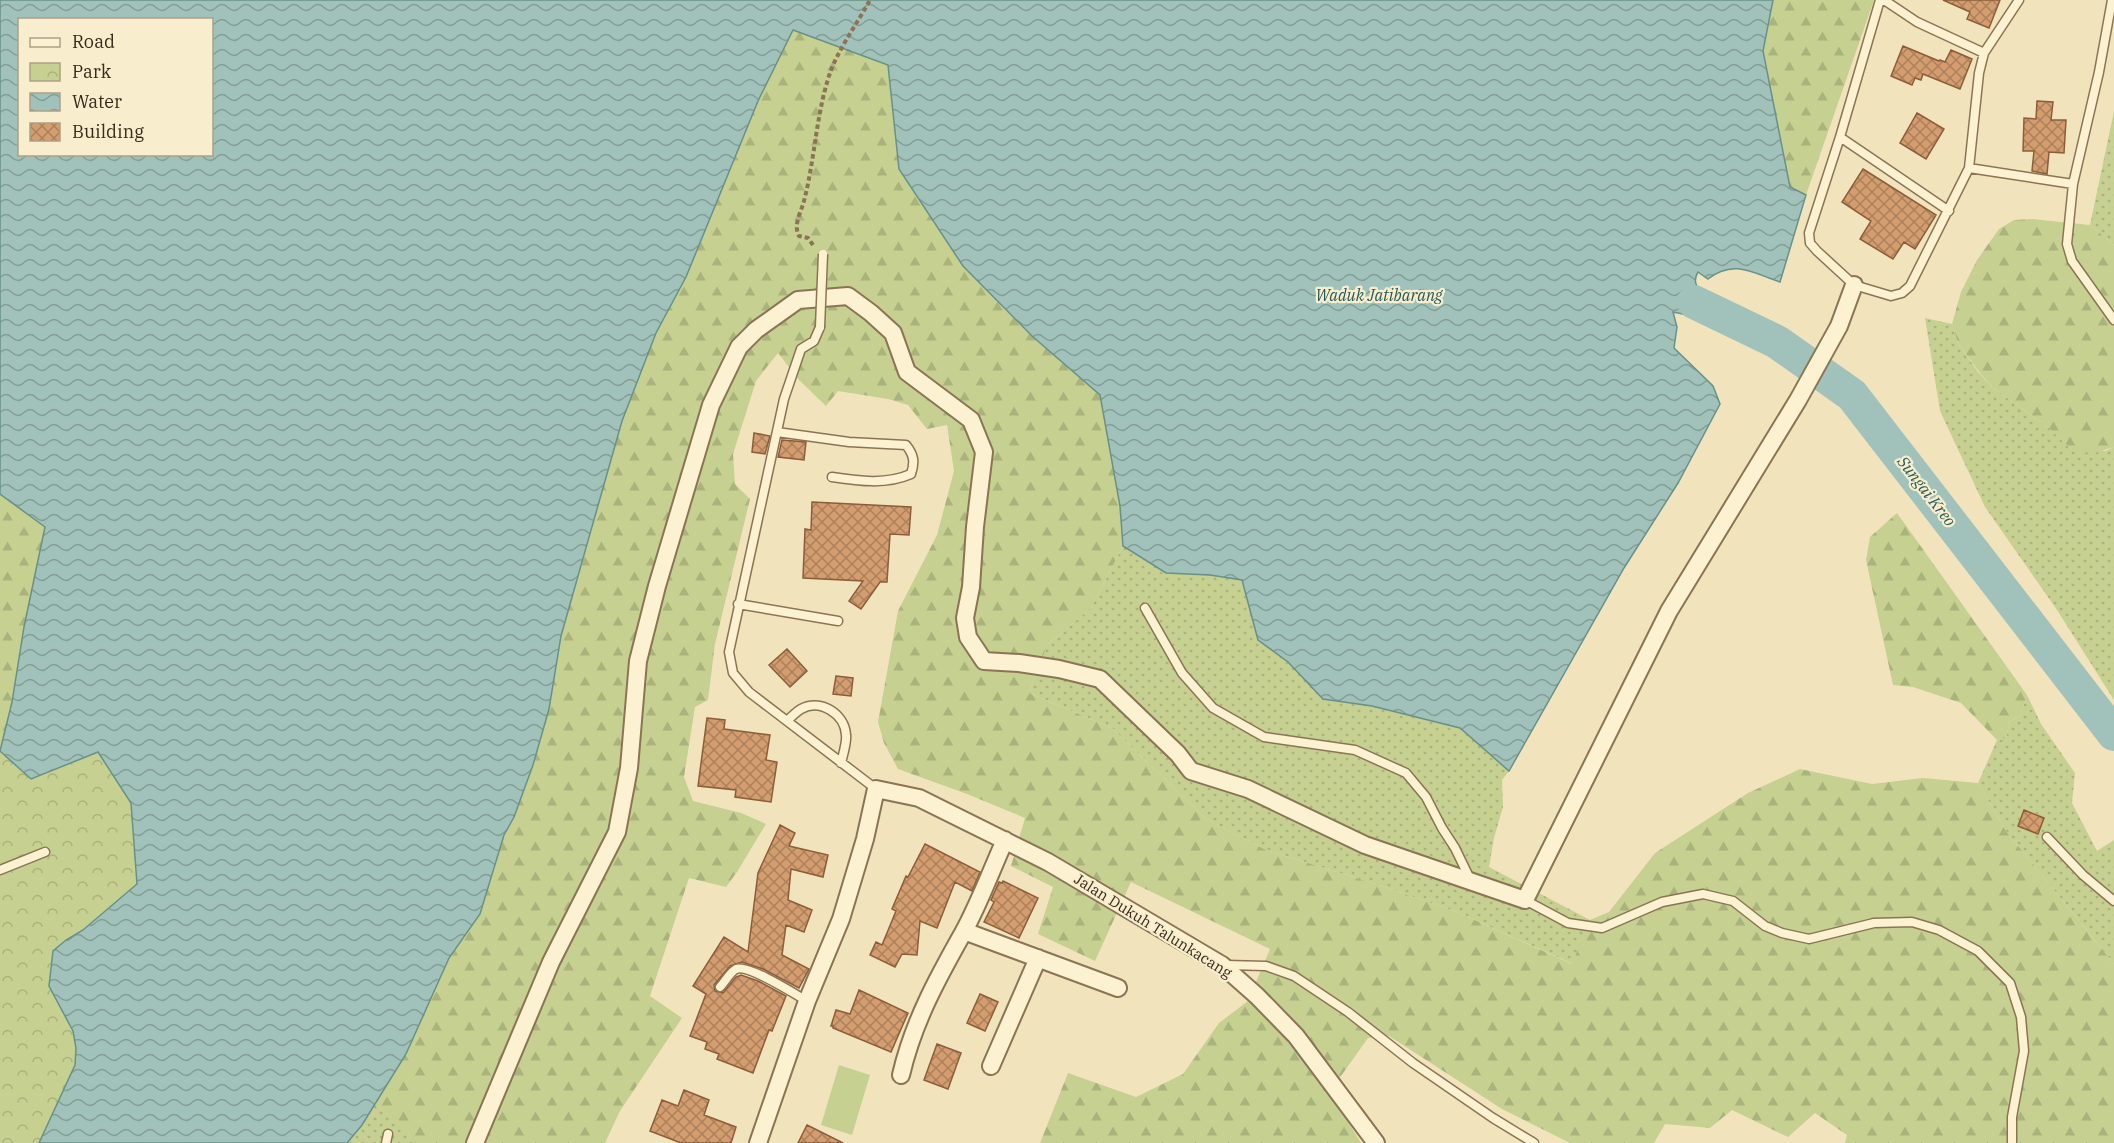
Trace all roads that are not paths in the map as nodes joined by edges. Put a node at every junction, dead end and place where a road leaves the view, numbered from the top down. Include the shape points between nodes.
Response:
1 (1882, 0) edge
2 (2019, 0) edge
3 (2112, 0) edge
4 (1984, 53) junction
5 (1840, 137) junction
6 (1970, 168) junction
7 (2073, 184) junction
8 (1948, 211) junction
9 (823, 254) road end
10 (1854, 285) junction
11 (2114, 320) edge
12 (777, 432) junction
13 (832, 477) dead end
14 (738, 604) junction
15 (1145, 608) dead end
16 (838, 621) dead end
17 (787, 721) junction
18 (841, 763) junction
19 (876, 789) junction
20 (2047, 837) dead end
21 (1005, 840) junction
22 (45, 852) dead end
23 (0, 870) edge
24 (1471, 882) junction
25 (1527, 898) junction
26 (2114, 901) edge
27 (964, 931) junction
28 (1038, 958) junction
29 (1222, 965) junction
30 (720, 987) dead end
31 (1118, 988) dead end
32 (807, 1001) junction
33 (991, 1066) dead end
34 (901, 1075) dead end
35 (475, 1143) edge
36 (758, 1143) edge
37 (1376, 1143) edge
38 (1534, 1143) edge
39 (2012, 1143) edge

1 - 4 lane via 1917,22
1 - 5 lane
2 - 4 lane
3 - 7 lane
4 - 6 lane
5 - 8 lane
5 - 10 lane via 1809,233 1810,243
6 - 7 lane
6 - 8 lane
7 - 11 lane via 2069,254
8 - 10 lane via 1910,286 1902,293 1891,296
9 - 12 lane, bridge via 820,327 814,341 801,350
10 - 25 street via 1839,326 1798,400 1669,610
12 - 13 lane via 906,445 912,453 914,465 910,474 899,479
12 - 14 lane
14 - 16 lane
14 - 17 lane via 729,652 733,673 749,692
15 - 24 lane via 1182,673 1213,708 1264,737 1355,750 1406,773 1426,797
17 - 18 lane
17 - 18 lane via 803,707 830,708 843,724 846,735
18 - 19 lane
19 - 21 street, Jalan Dukuh Talunkacang via 919,798
19 - 32 street via 841,919
20 - 26 lane
21 - 27 street
21 - 29 street, Jalan Dukuh Talunkacang
22 - 23 lane
24 - 25 street
24 - 35 street via 1365,845 1248,789 1191,771 1100,679 1029,664 984,661 968,637 965,618 984,452 971,420 907,372 893,333 848,296 798,300 739,347 711,405 638,661 629,768 617,832 551,962
25 - 39 lane via 1568,923 1602,928 1662,903 1703,894 1733,901 1765,926 1809,939 1874,923 1912,922 1939,930 1978,951 2010,983 2021,1017 2024,1051 2012,1117
27 - 28 street
27 - 34 street via 921,1011
28 - 31 street
28 - 33 street
29 - 37 street, Jalan Dukuh Talunkacang via 1296,1036
29 - 38 lane via 1266,966 1294,975 1413,1063
30 - 32 lane via 735,970 742,968
32 - 36 street

